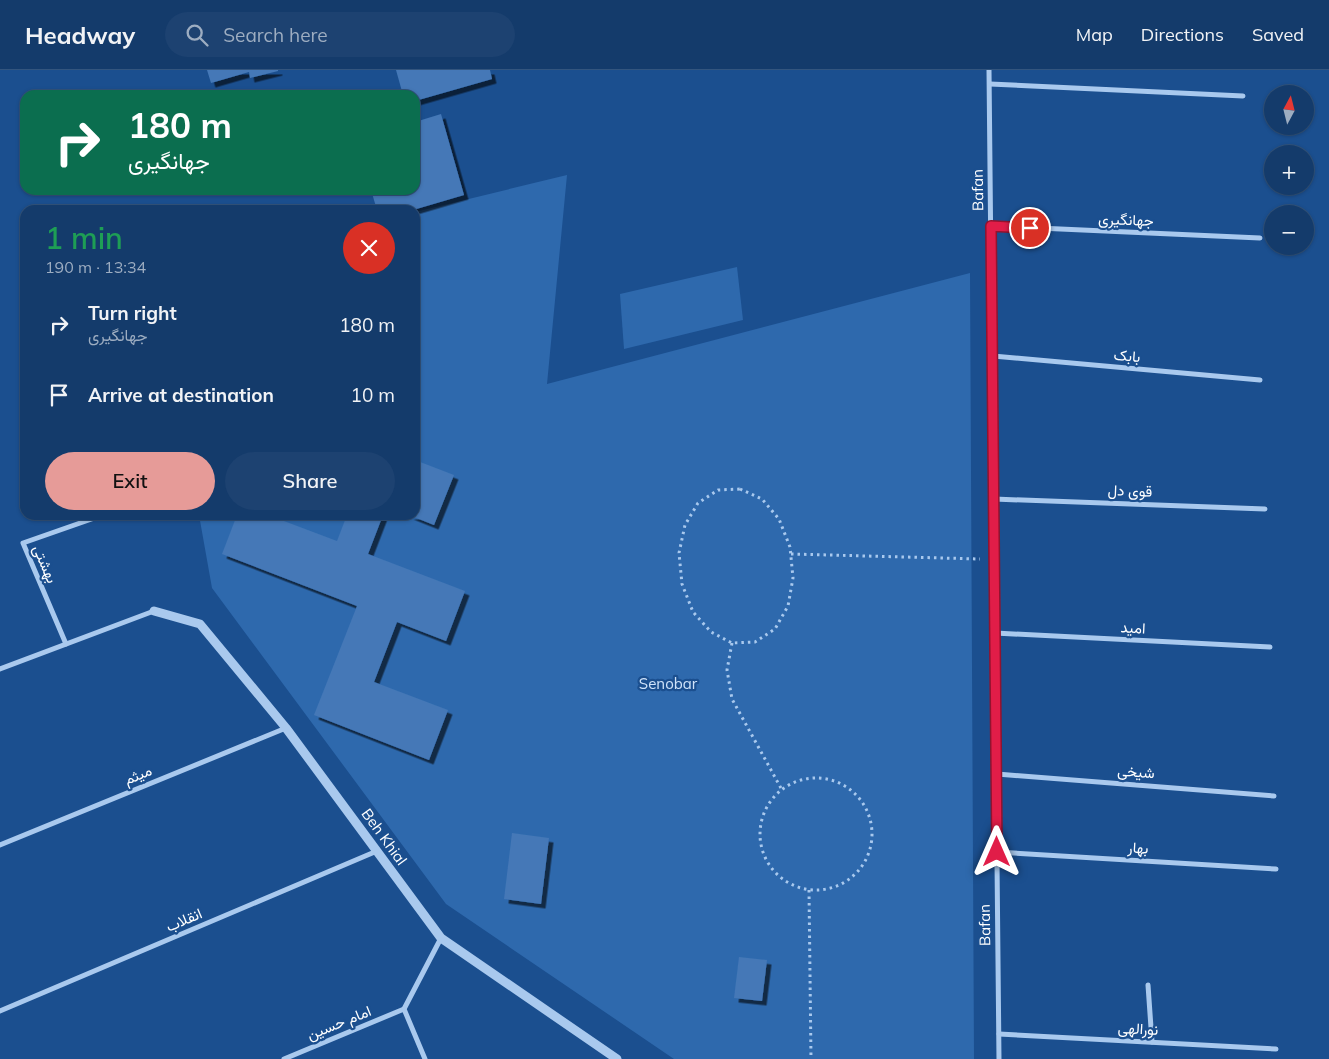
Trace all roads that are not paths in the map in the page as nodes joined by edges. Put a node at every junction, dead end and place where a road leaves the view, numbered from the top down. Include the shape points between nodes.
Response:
1 (989, 70) edge
2 (990, 84) junction
3 (1243, 96) dead end
4 (991, 226) junction
5 (1260, 238) dead end
6 (992, 356) junction
7 (1260, 380) dead end
8 (994, 499) junction
9 (1265, 509) dead end
10 (89, 520) edge
11 (154, 611) joint
12 (995, 633) junction
13 (66, 644) junction
14 (1270, 647) dead end
15 (0, 669) edge
16 (286, 728) junction
17 (997, 774) junction
18 (1274, 796) dead end
19 (0, 845) edge
20 (377, 851) junction
21 (997, 852) junction
22 (1276, 869) dead end
23 (440, 938) junction
24 (1148, 986) dead end
25 (404, 1009) junction
26 (0, 1011) edge
27 (999, 1034) junction
28 (1152, 1042) junction
29 (1276, 1049) dead end
30 (284, 1059) edge
31 (425, 1059) edge
32 (617, 1059) edge
33 (999, 1059) edge

1 - 2 street, Bafan
2 - 3 street
2 - 4 street, Bafan
4 - 5 street, جهانگیری
4 - 6 street, Bafan
6 - 7 street, بابک
6 - 8 street, Bafan
8 - 9 street, قوی دل
8 - 12 street, Bafan
10 - 13 street, بهشتی via 23,543
11 - 13 street
11 - 16 street, Beh Khial via 200,624
12 - 14 street, امید
12 - 17 street, Bafan
13 - 15 street
16 - 19 street, میثم
16 - 20 street, Beh Khial
17 - 18 street, شیخی
17 - 21 street, Bafan
20 - 23 street, Beh Khial
20 - 26 street, انقلاب
21 - 22 street, بهار
21 - 27 street, Bafan
23 - 25 street
23 - 32 street, Beh Khial
24 - 28 street
25 - 30 street, امام حسین
25 - 31 street
27 - 28 street, نورالهی
27 - 33 street, Bafan
28 - 29 street, نورالهی

